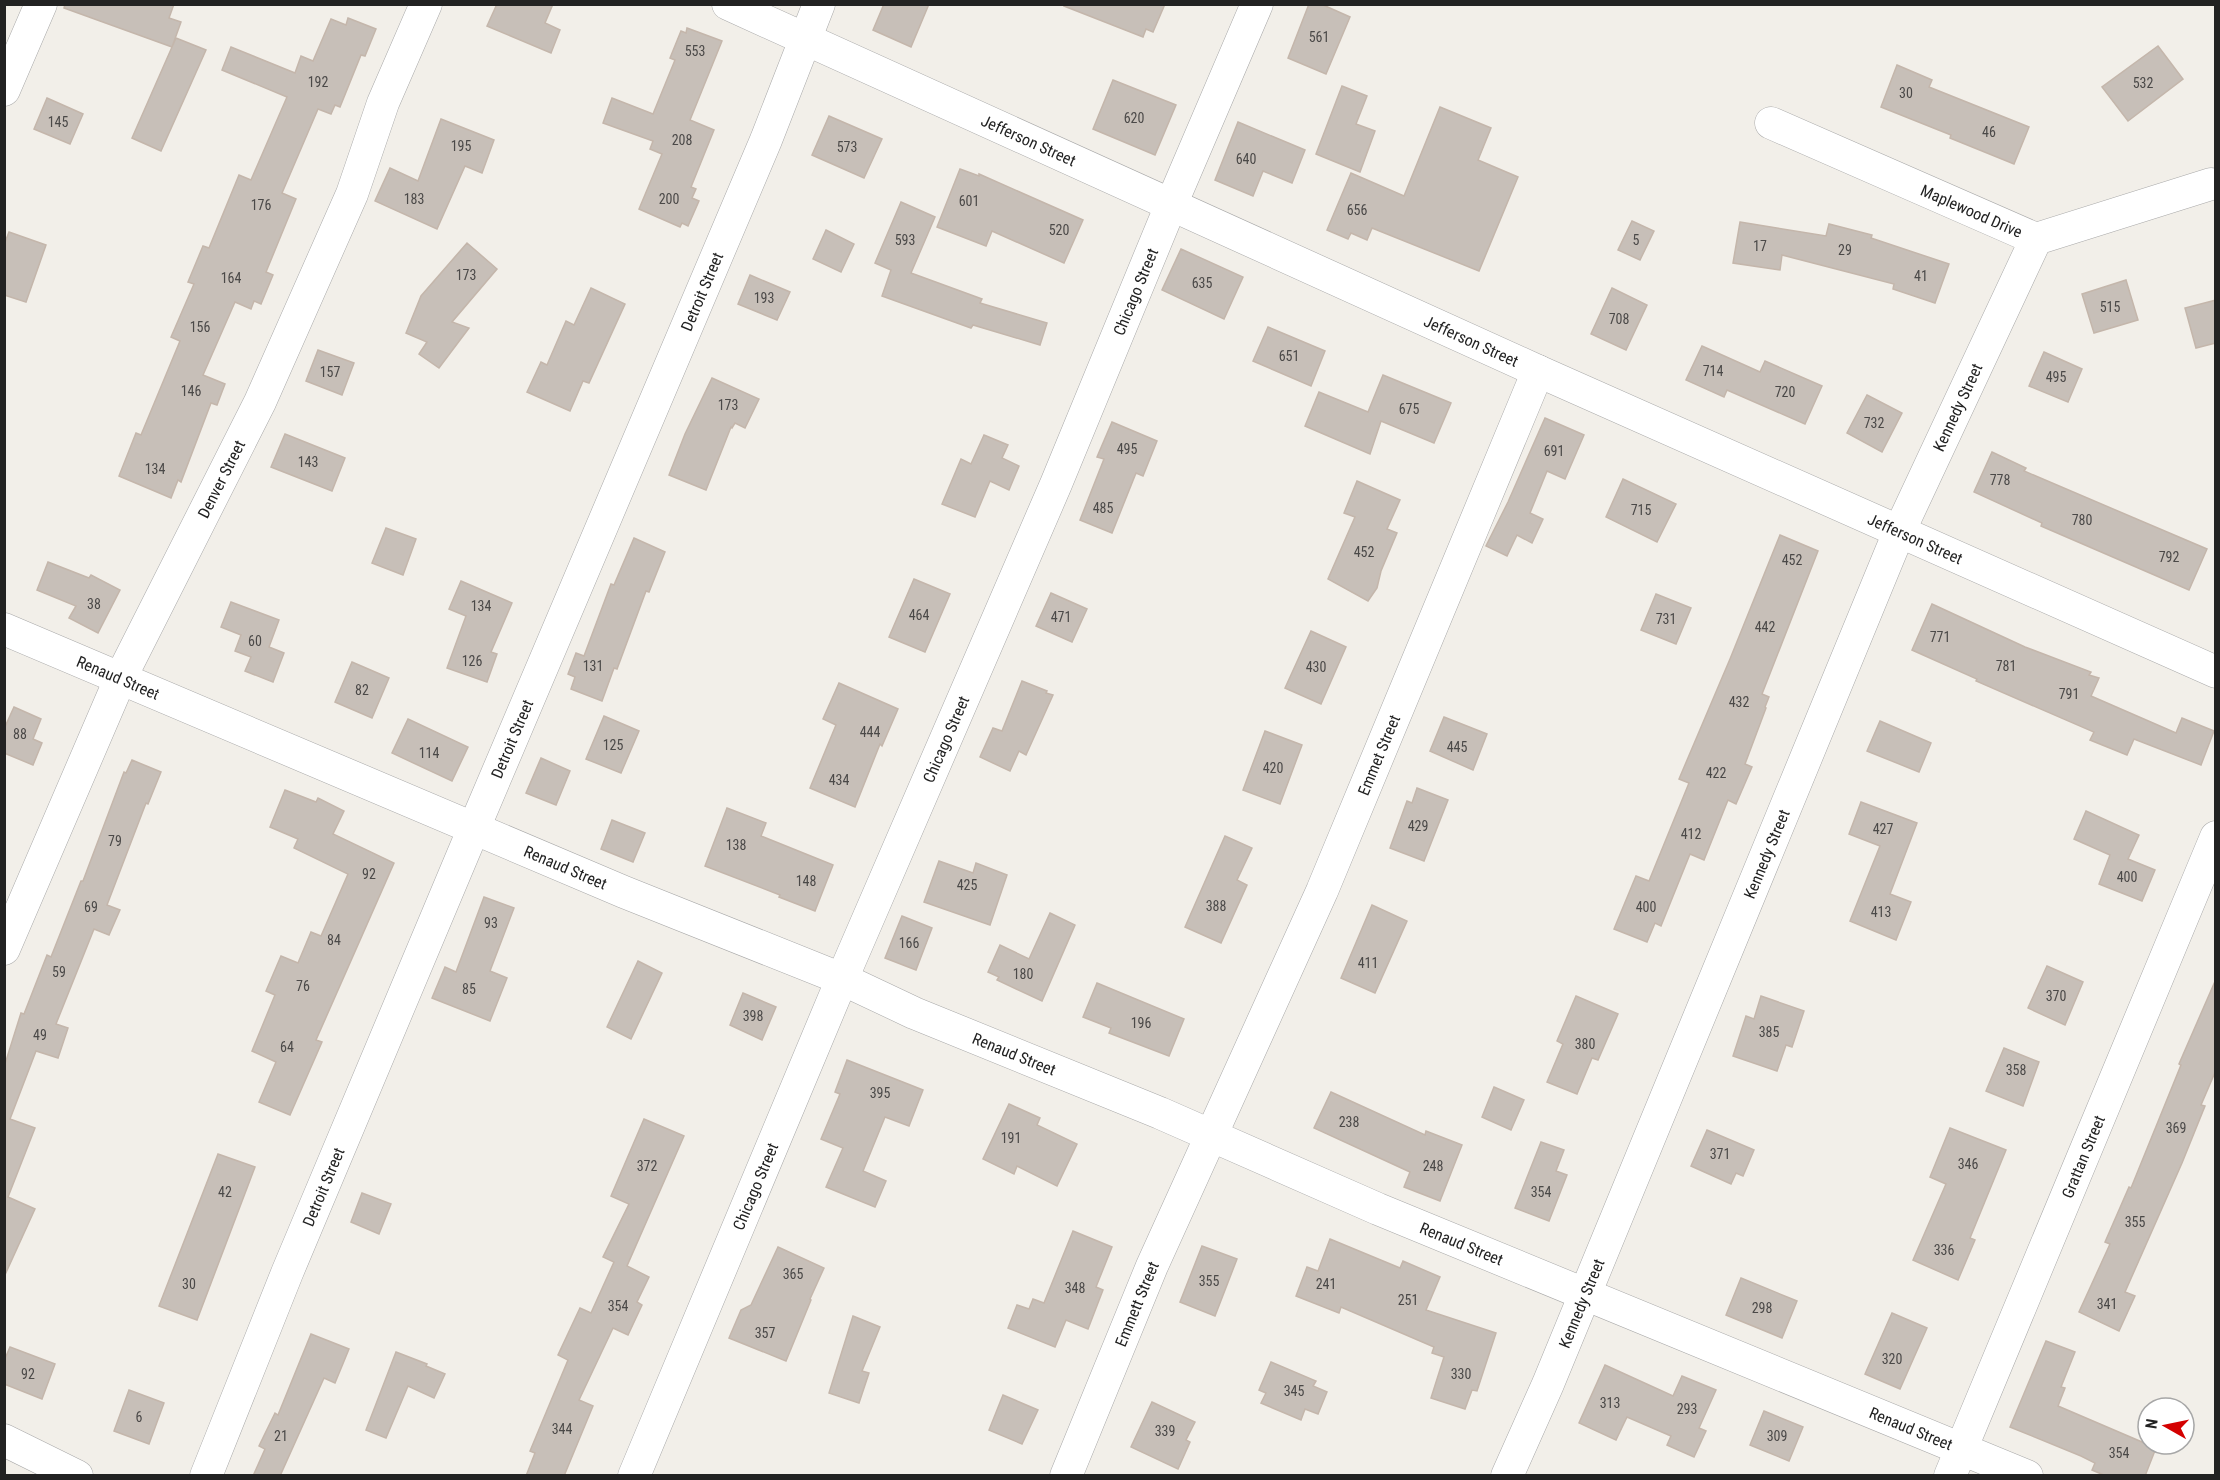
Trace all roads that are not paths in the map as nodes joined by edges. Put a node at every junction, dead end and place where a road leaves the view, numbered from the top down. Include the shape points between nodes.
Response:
1 (41, 4) edge
2 (426, 4) edge
3 (728, 4) edge
4 (819, 4) edge
5 (1257, 4) edge
6 (805, 40) junction
7 (4, 90) edge
8 (1771, 123) dead end
9 (2211, 184) dead end
10 (1171, 205) junction
11 (2036, 239) junction
12 (1538, 371) junction
13 (1899, 532) junction
14 (4, 629) edge
15 (2216, 672) edge
16 (121, 677) junction
17 (474, 828) junction
18 (2216, 837) edge
19 (4, 949) edge
20 (842, 979) junction
21 (1213, 1136) junction
22 (1584, 1294) junction
23 (4, 1440) edge
24 (1956, 1462) edge
25 (77, 1476) edge
26 (206, 1476) edge
27 (634, 1476) edge
28 (1066, 1476) edge
29 (1507, 1476) edge
30 (2027, 1476) edge

1 - 7 street
2 - 16 street, Denver Street via 383,103 352,194 260,402
3 - 6 street, Jefferson Street
4 - 6 street, Detroit Street
5 - 10 street, Chicago Street
6 - 10 street, Jefferson Street
6 - 17 street, Detroit Street
8 - 11 street, Maplewood Drive
9 - 11 street, Maplewood Drive
10 - 12 street, Jefferson Street
10 - 20 street, Chicago Street via 1056,484
11 - 13 street, Kennedy Street
12 - 13 street, Jefferson Street
12 - 21 street, Emmet Street via 1322,891
13 - 15 street, Jefferson Street
13 - 22 street, Kennedy Street
14 - 16 street, Renaud Street
16 - 17 street, Renaud Street
16 - 19 street, Denver Street
17 - 20 street, Renaud Street
17 - 26 street, Detroit Street
18 - 24 street, Grattan Street
20 - 21 street, Renaud Street
20 - 27 street, Chicago Street
21 - 22 street, Renaud Street
21 - 28 street, Emmett Street via 1152,1266
22 - 24 street, Renaud Street
22 - 29 street, Kennedy Street
23 - 25 street
24 - 30 street, Renaud Street

